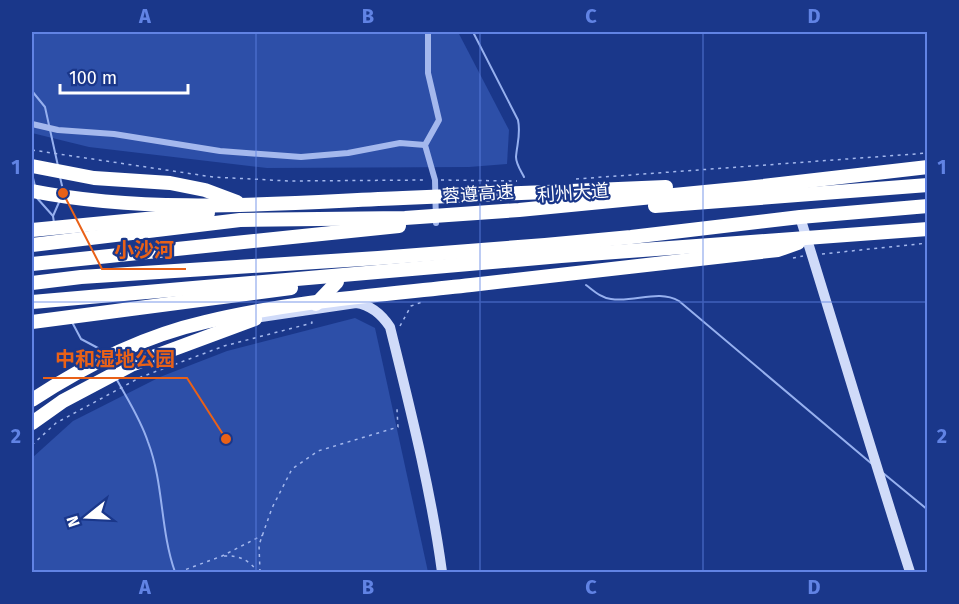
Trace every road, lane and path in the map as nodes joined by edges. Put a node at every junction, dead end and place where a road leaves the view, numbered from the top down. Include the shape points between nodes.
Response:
1 (428, 32) edge
2 (32, 124) edge
3 (425, 145) junction
4 (32, 150) edge
5 (927, 153) edge
6 (32, 166) edge
7 (927, 167) edge
8 (574, 179) dead end
9 (435, 180) junction
10 (516, 181) dead end
11 (927, 185) edge
12 (746, 188) junction
13 (32, 191) edge
14 (927, 206) edge
15 (256, 209) junction
16 (800, 217) junction
17 (436, 223) junction
18 (410, 225) junction
19 (927, 229) edge
20 (37, 236) edge
21 (822, 236) junction
22 (927, 243) edge
23 (812, 255) junction
24 (378, 258) junction
25 (789, 258) dead end
26 (38, 263) edge
27 (337, 282) junction
28 (32, 283) edge
29 (427, 300) dead end
30 (32, 302) edge
31 (310, 310) junction
32 (261, 317) joint
33 (32, 322) edge
34 (400, 327) dead end
35 (35, 398) edge
36 (397, 410) dead end
37 (32, 423) edge
38 (32, 445) edge
39 (263, 535) junction
40 (222, 556) junction
41 (179, 573) edge
42 (259, 573) edge
43 (442, 573) edge
44 (910, 573) edge

1 - 3 street via 428,73 439,120
2 - 3 street via 220,151 301,157 399,143
3 - 9 street
4 - 9 path via 213,177
5 - 8 path
6 - 15 highway via 117,181 170,183 205,190
7 - 12 highway, 蓉遵高速
9 - 10 path
9 - 17 street
11 - 17 highway, 利州大道
12 - 13 highway via 678,186 234,205 146,204
12 - 20 highway, 蓉遵高速 via 405,218 240,220
14 - 16 highway
15 - 18 highway
15 - 20 highway via 74,225
16 - 23 main road
16 - 24 highway via 620,238
17 - 18 highway, 利州大道
18 - 26 highway, 利州大道
19 - 21 highway
21 - 30 highway
21 - 35 highway via 778,250 306,304 204,322 146,341 74,374
22 - 23 path
23 - 25 path
23 - 44 main road
24 - 27 highway
24 - 28 highway
27 - 31 highway
27 - 33 highway
29 - 34 path via 411,306
31 - 32 main road
31 - 38 path via 312,323 224,346 141,377 56,423
31 - 43 main road via 365,304 384,317 390,327 429,495
32 - 37 highway via 131,365 63,401
36 - 39 path via 398,427 318,451 292,469
39 - 40 path
39 - 42 path
40 - 41 path
40 - 42 path via 235,555

